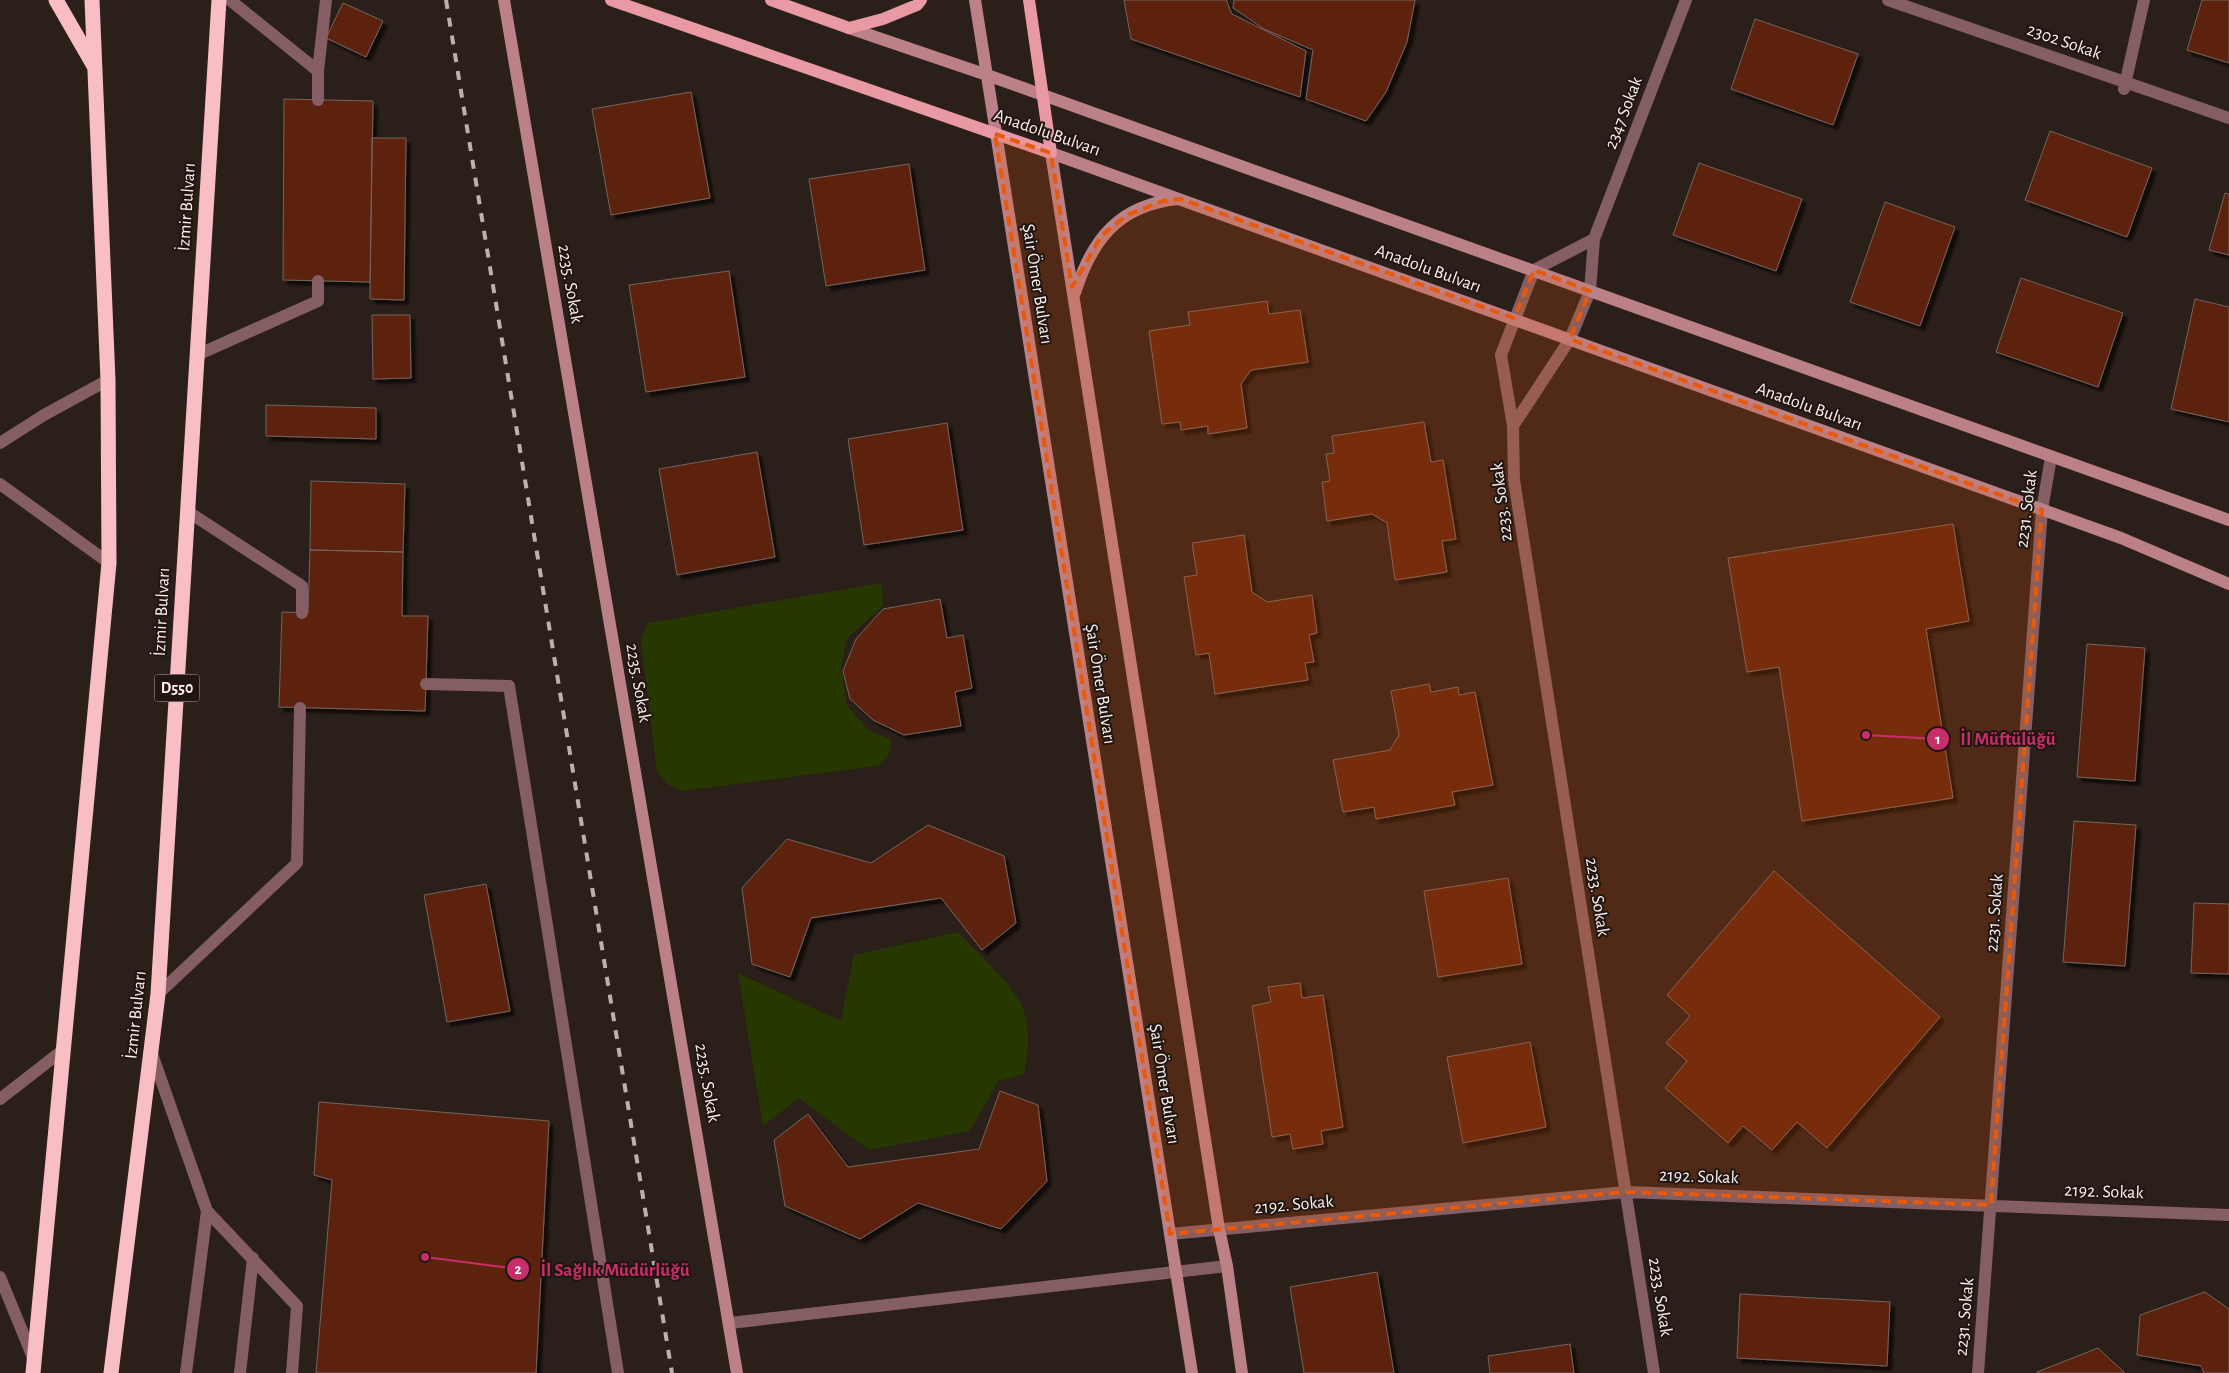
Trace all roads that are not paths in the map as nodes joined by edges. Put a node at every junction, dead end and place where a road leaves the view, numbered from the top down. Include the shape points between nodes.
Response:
1 (56, 0) edge
2 (92, 0) edge
3 (219, 0) edge
4 (230, 0) edge
5 (326, 0) edge
6 (504, 0) edge
7 (611, 0) edge
8 (771, 0) edge
9 (921, 0) edge
10 (975, 0) edge
11 (1029, 0) edge
12 (1686, 0) edge
13 (1888, 0) edge
14 (2144, 0) edge
15 (849, 28) junction
16 (96, 69) junction
17 (318, 71) junction
18 (987, 75) junction
19 (2125, 86) junction
20 (1044, 96) junction
21 (318, 100) dead end
22 (2229, 118) edge
23 (995, 134) junction
24 (1051, 153) junction
25 (1180, 199) junction
26 (1594, 239) junction
27 (1534, 270) junction
28 (318, 281) dead end
29 (1590, 291) junction
30 (1074, 297) junction
31 (1514, 318) junction
32 (1570, 338) junction
33 (197, 355) junction
34 (108, 380) junction
35 (1513, 426) junction
36 (0, 443) edge
37 (2051, 456) junction
38 (0, 484) edge
39 (2042, 510) junction
40 (187, 511) junction
41 (2229, 520) edge
42 (109, 563) junction
43 (2229, 584) edge
44 (302, 613) dead end
45 (426, 684) dead end
46 (300, 708) dead end
47 (158, 994) junction
48 (63, 1050) junction
49 (151, 1051) junction
50 (0, 1098) edge
51 (1626, 1192) junction
52 (1991, 1205) junction
53 (207, 1210) junction
54 (2229, 1215) edge
55 (1219, 1229) junction
56 (1170, 1234) junction
57 (253, 1258) junction
58 (1227, 1266) junction
59 (1177, 1270) junction
60 (0, 1277) edge
61 (730, 1323) junction
62 (34, 1368) edge
63 (111, 1373) edge
64 (186, 1373) edge
65 (240, 1373) edge
66 (292, 1373) edge
67 (618, 1373) edge
68 (737, 1373) edge
69 (1192, 1373) edge
70 (1242, 1373) edge
71 (1654, 1373) edge
72 (1978, 1373) edge

1 - 16 highway
2 - 16 highway
3 - 33 highway, İzmir Bulvarı / D550
4 - 17 street
5 - 17 street
6 - 61 main road, 2235. Sokak
7 - 23 main road, Anadolu Bulvarı
8 - 15 main road, Anadolu Bulvarı
9 - 15 main road via 917,5 883,19
10 - 18 main road, Şair Ömer Bulvarı
11 - 20 main road, Şair Ömer Bulvarı
12 - 26 street, 2347 Sokak
13 - 19 street, 2302 Sokak
14 - 19 street
15 - 18 main road, Anadolu Bulvarı
16 - 34 highway
17 - 21 street
18 - 20 main road, Anadolu Bulvarı
18 - 23 main road, Şair Ömer Bulvarı
19 - 22 street, 2302 Sokak
20 - 24 main road, Şair Ömer Bulvarı
20 - 27 main road, Anadolu Bulvarı
23 - 24 main road, Anadolu Bulvarı
23 - 56 main road, Şair Ömer Bulvarı
24 - 25 main road, Anadolu Bulvarı
24 - 30 main road, Şair Ömer Bulvarı
25 - 30 main road via 1163,201 1127,215 1101,236 1083,268
25 - 31 main road, Anadolu Bulvarı
26 - 27 street
26 - 29 street, 2347 Sokak
27 - 29 main road, Anadolu Bulvarı
27 - 31 street, 2233. Sokak
28 - 33 street via 318,301
29 - 32 street
29 - 37 main road, Anadolu Bulvarı
30 - 55 main road, Şair Ömer Bulvarı
31 - 32 main road, Anadolu Bulvarı
31 - 35 street, 2233. Sokak via 1501,355
32 - 35 street
32 - 39 main road, Anadolu Bulvarı
33 - 40 highway, İzmir Bulvarı / D550
34 - 36 street
34 - 42 highway
35 - 51 street, 2233. Sokak via 1514,480
37 - 39 street, 2231. Sokak
37 - 41 main road, Anadolu Bulvarı
38 - 42 street
39 - 43 main road, Anadolu Bulvarı via 2121,538
39 - 52 street, 2231. Sokak
40 - 44 street via 302,586
40 - 47 highway, İzmir Bulvarı / D550
42 - 48 highway
45 - 67 street via 509,686
46 - 47 street via 296,863
47 - 49 highway, İzmir Bulvarı / D550
48 - 50 street
48 - 62 highway
49 - 53 street
49 - 63 highway, İzmir Bulvarı / D550
51 - 52 street, 2192. Sokak
51 - 55 street, 2192. Sokak
51 - 71 street, 2233. Sokak
52 - 54 street, 2192. Sokak
52 - 72 street, 2231. Sokak
53 - 57 street
53 - 64 street
55 - 56 street, 2192. Sokak
55 - 58 main road, Şair Ömer Bulvarı
56 - 59 main road, Şair Ömer Bulvarı
57 - 65 street
57 - 66 street via 297,1306
58 - 59 street
58 - 70 main road, Şair Ömer Bulvarı
59 - 61 street
59 - 69 main road, Şair Ömer Bulvarı
60 - 62 street
61 - 68 main road, 2235. Sokak

